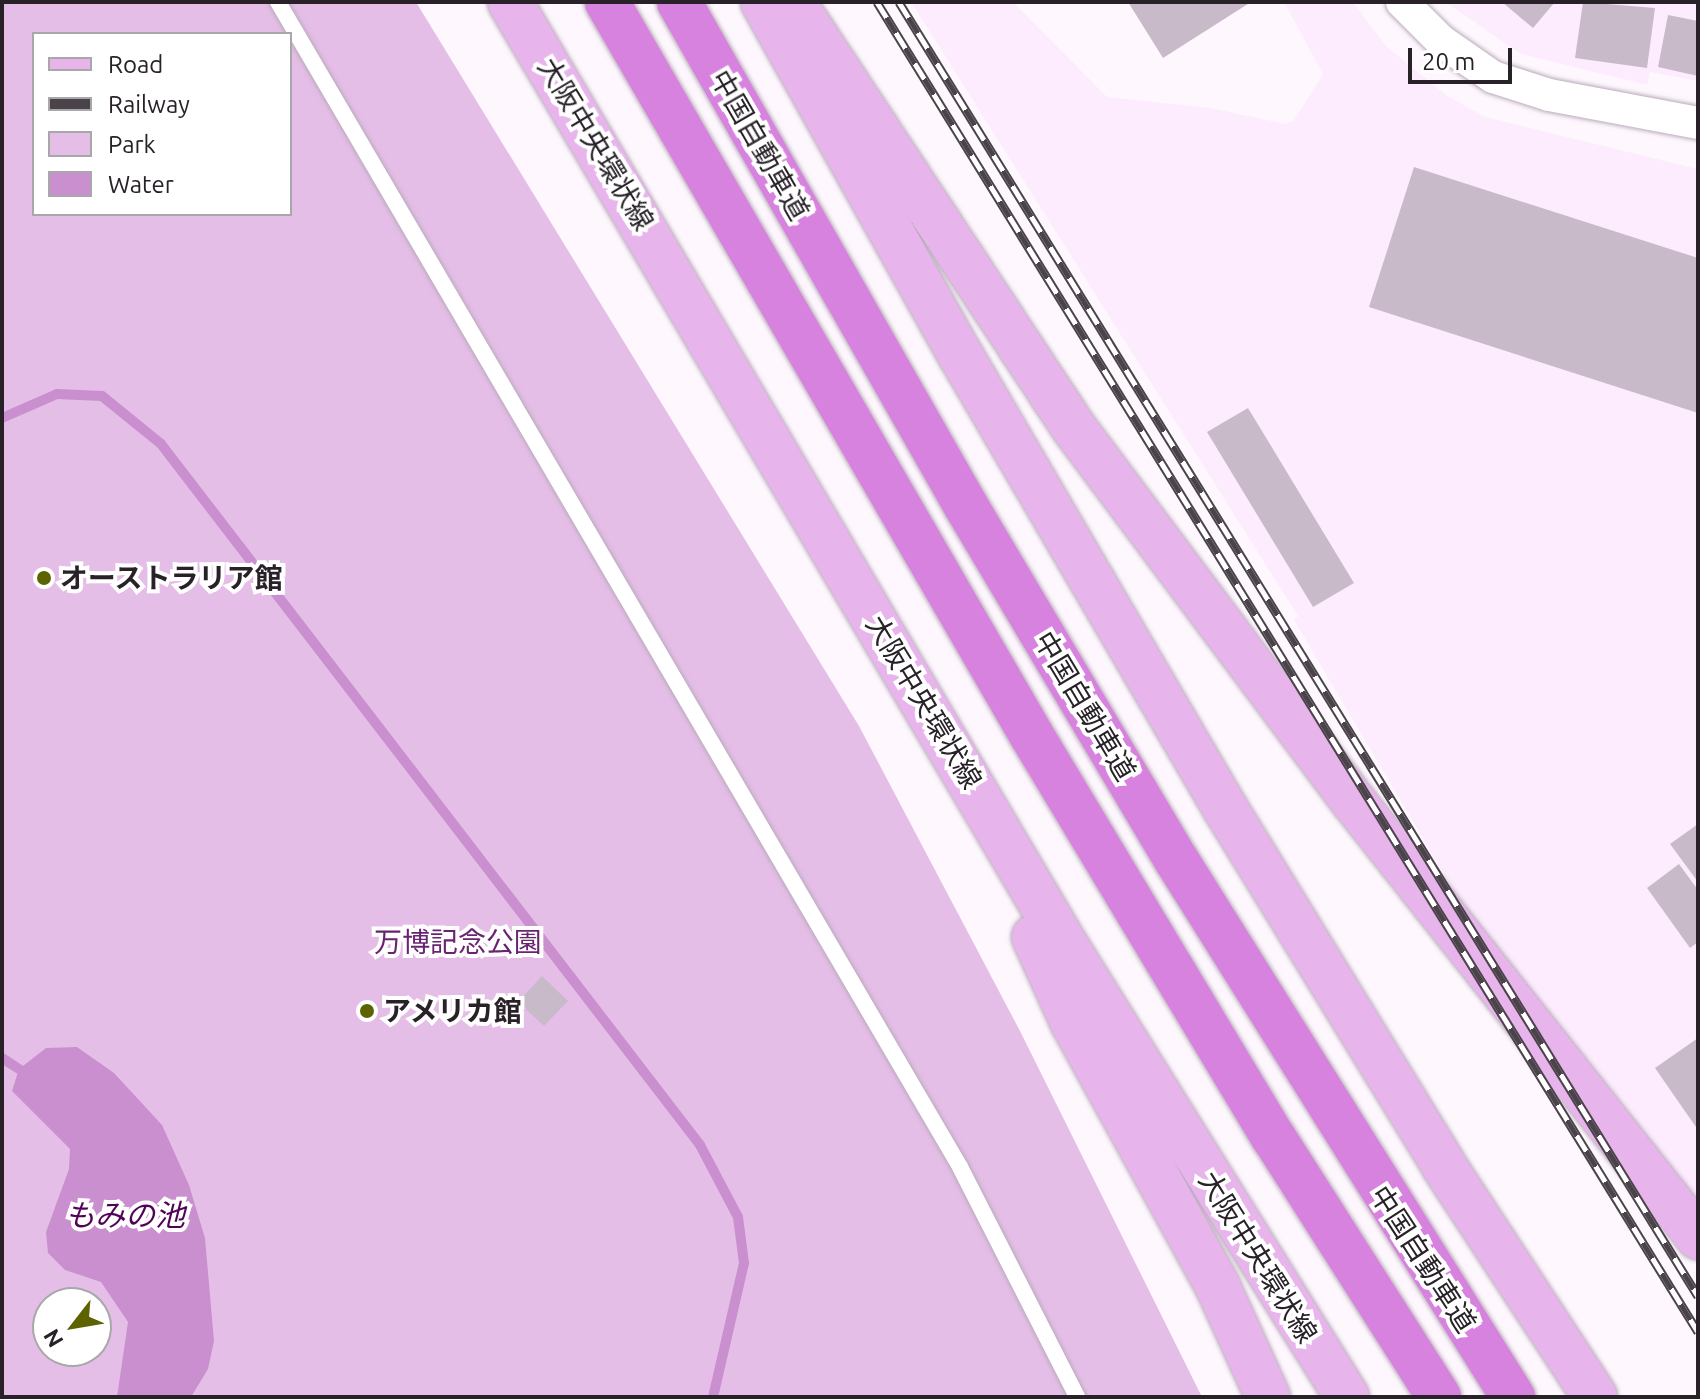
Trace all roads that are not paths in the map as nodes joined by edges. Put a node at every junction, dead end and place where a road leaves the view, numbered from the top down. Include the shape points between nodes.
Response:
1 (278, 2) edge
2 (510, 2) edge
3 (598, 2) edge
4 (607, 2) edge
5 (679, 2) edge
6 (763, 2) edge
7 (793, 2) edge
8 (1402, 2) edge
9 (634, 47) junction
10 (1698, 123) edge
11 (1006, 838) junction
12 (1698, 1237) edge
13 (1077, 1397) edge
14 (1268, 1397) edge
15 (1347, 1397) edge
16 (1439, 1397) edge
17 (1513, 1397) edge
18 (1595, 1397) edge

1 - 13 lane via 960,1167
2 - 11 main road, 大阪中央環状線
3 - 9 highway
4 - 9 highway
5 - 17 highway, 中国自動車道 via 966,506 1169,848
6 - 18 main road via 968,369 1225,808 1444,1166
7 - 12 main road via 1092,453 1344,789
8 - 10 street via 1441,41 1493,77 1549,95
9 - 16 highway via 1032,736 1274,1138
11 - 14 main road via 1023,911 1052,980 1218,1287
11 - 15 main road, 大阪中央環状線 via 1143,1074

